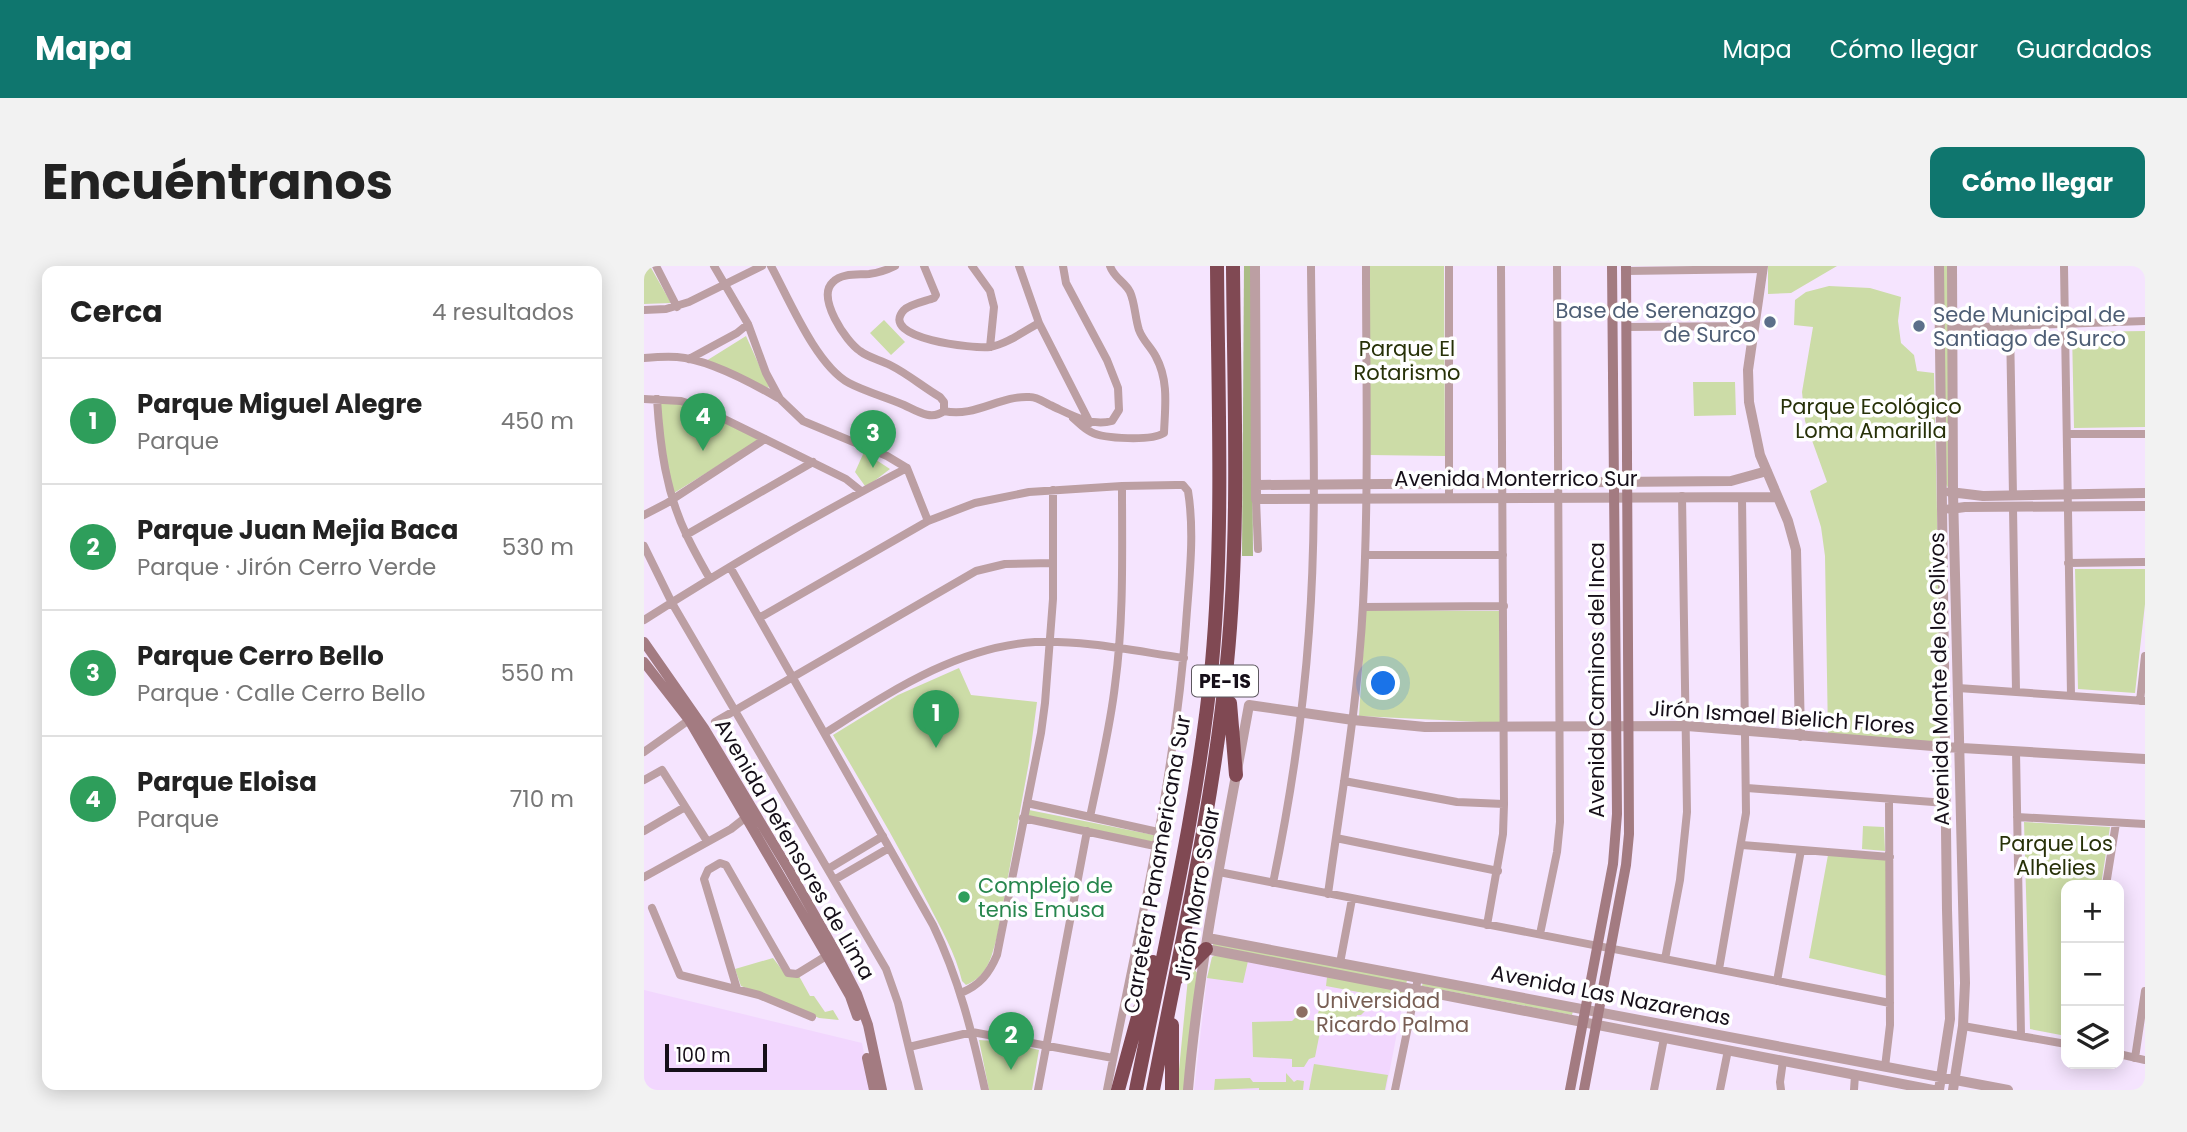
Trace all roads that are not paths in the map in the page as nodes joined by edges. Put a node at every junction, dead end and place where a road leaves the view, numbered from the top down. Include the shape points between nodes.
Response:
1 (656, 266) edge
2 (715, 266) edge
3 (762, 266) edge
4 (771, 266) edge
5 (895, 266) edge
6 (924, 266) edge
7 (972, 266) edge
8 (1019, 266) edge
9 (1063, 266) edge
10 (1110, 266) edge
11 (1217, 266) edge
12 (1233, 266) edge
13 (1255, 266) edge
14 (1311, 266) edge
15 (1366, 266) edge
16 (1449, 266) edge
17 (1501, 266) edge
18 (1557, 266) edge
19 (1612, 266) edge
20 (1939, 266) edge
21 (1952, 266) edge
22 (2064, 266) edge
23 (1763, 268) edge
24 (1626, 269) edge
25 (725, 286) junction
26 (677, 307) junction
27 (644, 310) edge
28 (2145, 321) edge
29 (1039, 323) junction
30 (748, 324) junction
31 (2065, 325) junction
32 (1753, 326) junction
33 (2010, 326) junction
34 (1626, 327) junction
35 (1953, 328) junction
36 (990, 347) junction
37 (644, 358) edge
38 (689, 359) junction
39 (644, 399) edge
40 (780, 399) junction
41 (657, 400) junction
42 (944, 411) junction
43 (1068, 413) junction
44 (1090, 423) junction
45 (2067, 434) junction
46 (2145, 434) edge
47 (765, 439) junction
48 (813, 462) junction
49 (907, 468) junction
50 (1767, 471) junction
51 (1614, 482) junction
52 (1628, 482) junction
53 (1503, 483) junction
54 (1557, 483) junction
55 (1367, 484) junction
56 (1449, 484) junction
57 (1257, 485) junction
58 (1312, 485) junction
59 (1122, 486) junction
60 (1054, 490) junction
61 (1942, 490) junction
62 (861, 491) junction
63 (1953, 493) junction
64 (2145, 493) edge
65 (2067, 494) junction
66 (1614, 496) junction
67 (1628, 496) junction
68 (1682, 496) junction
69 (2014, 496) junction
70 (1503, 497) junction
71 (1557, 497) junction
72 (1742, 497) junction
73 (1777, 497) junction
74 (672, 498) junction
75 (1367, 498) junction
76 (1449, 498) junction
77 (1256, 499) junction
78 (1312, 499) junction
79 (2067, 506) junction
80 (2145, 506) edge
81 (1954, 508) junction
82 (2012, 508) junction
83 (1943, 511) junction
84 (644, 515) edge
85 (928, 521) junction
86 (686, 536) junction
87 (644, 546) edge
88 (1258, 549) dead end
89 (1365, 555) junction
90 (1503, 555) junction
91 (2145, 562) edge
92 (1054, 563) junction
93 (2068, 563) junction
94 (730, 567) junction
95 (710, 579) junction
96 (672, 603) junction
97 (1504, 606) junction
98 (1363, 607) junction
99 (759, 618) junction
100 (644, 620) edge
101 (644, 642) edge
102 (1050, 642) junction
103 (1118, 648) junction
104 (2145, 656) edge
105 (1184, 658) junction
106 (1227, 660) junction
107 (644, 662) edge
108 (793, 677) junction
109 (1958, 688) junction
110 (2016, 691) junction
111 (2071, 695) junction
112 (2143, 701) edge
113 (1249, 705) joint
114 (735, 710) junction
115 (1301, 712) junction
116 (689, 720) junction
117 (1353, 720) junction
118 (715, 722) dead end
119 (1687, 726) junction
120 (1560, 727) junction
121 (1616, 727) junction
122 (1630, 727) junction
123 (1503, 728) junction
124 (1746, 730) junction
125 (825, 733) junction
126 (1800, 736) junction
127 (1945, 747) junction
128 (1959, 748) junction
129 (2016, 751) junction
130 (644, 752) edge
131 (2145, 760) edge
132 (1236, 775) junction
133 (644, 780) edge
134 (1344, 781) junction
135 (1747, 788) junction
136 (1889, 800) junction
137 (1027, 803) junction
138 (1946, 803) junction
139 (1504, 804) junction
140 (685, 807) junction
141 (750, 814) junction
142 (1090, 817) junction
143 (2017, 817) junction
144 (1023, 818) junction
145 (2116, 823) junction
146 (2145, 824) edge
147 (644, 831) edge
148 (1087, 831) junction
149 (1158, 831) junction
150 (883, 836) junction
151 (1336, 838) junction
152 (707, 841) junction
153 (1742, 845) junction
154 (1155, 846) junction
155 (889, 848) junction
156 (1801, 850) junction
157 (1890, 857) junction
158 (828, 869) junction
159 (1498, 871) junction
160 (1219, 872) junction
161 (644, 877) edge
162 (834, 880) junction
163 (2107, 880) edge
164 (1273, 883) junction
165 (1174, 893) junction
166 (1328, 894) junction
167 (1352, 899) junction
168 (652, 908) dead end
169 (1487, 925) junction
170 (1540, 934) junction
171 (1207, 943) junction
172 (1597, 945) junction
173 (1611, 948) junction
174 (831, 953) junction
175 (1665, 958) junction
176 (1340, 963) junction
177 (1719, 969) junction
178 (1418, 978) junction
179 (1777, 981) junction
180 (1172, 988) junction
181 (737, 989) junction
182 (1415, 989) junction
183 (2145, 991) edge
184 (961, 993) junction
185 (1890, 1003) junction
186 (1586, 1010) junction
187 (1598, 1013) junction
188 (812, 1017) dead end
189 (1583, 1022) junction
190 (1596, 1025) junction
191 (1963, 1026) junction
192 (972, 1032) junction
193 (2021, 1035) junction
194 (1664, 1038) junction
195 (2061, 1043) edge
196 (1045, 1046) junction
197 (909, 1047) junction
198 (1728, 1050) junction
199 (2124, 1055) edge
200 (1113, 1058) junction
201 (2135, 1058) junction
202 (2145, 1059) edge
203 (1783, 1061) junction
204 (1885, 1067) junction
205 (1855, 1075) junction
206 (1942, 1077) junction
207 (1954, 1085) edge
208 (874, 1090) edge
209 (882, 1090) edge
210 (919, 1090) edge
211 (985, 1090) edge
212 (1038, 1090) edge
213 (1107, 1090) edge
214 (1118, 1090) edge
215 (1136, 1090) edge
216 (1153, 1090) edge
217 (1172, 1090) edge
218 (1188, 1090) edge
219 (1395, 1090) edge
220 (1570, 1090) edge
221 (1584, 1090) edge
222 (1654, 1090) edge
223 (1720, 1090) edge
224 (1781, 1090) edge
225 (1854, 1090) edge
226 (1933, 1090) edge
227 (1939, 1090) edge
228 (2008, 1090) edge

1 - 26 street
2 - 25 street
3 - 25 street
4 - 42 street via 823,360 839,377 923,414 934,416
5 - 42 street via 844,276 827,290 827,300 852,344 940,397
6 - 36 street via 936,295 906,309 901,317 906,331 928,340
7 - 36 street via 994,307
8 - 29 street
9 - 44 street via 1066,283 1118,388 1119,410 1112,421
10 - 43 street via 1129,290 1138,328 1164,374 1164,433 1145,439 1095,435
11 - 165 highway, Carretera Panamericana Sur / PE-1S via 1214,627 1202,745
12 - 106 highway, Carretera Panamericana Sur / PE-1S via 1232,596
13 - 57 street
14 - 58 street
15 - 55 street
16 - 56 street
17 - 53 street
18 - 54 street
19 - 51 main road, Avenida Caminos del Inca
20 - 61 street, Avenida Monte de los Olivos
21 - 35 street, Avenida Monte de los Olivos
22 - 31 street
23 - 24 street
23 - 32 street
24 - 34 main road, Avenida Caminos del Inca
25 - 26 street
25 - 30 street
26 - 27 street
28 - 31 street
29 - 36 street
29 - 44 street
30 - 38 street
30 - 40 street
31 - 33 street
31 - 45 street
32 - 34 street
32 - 50 street via 1749,402 1754,437
33 - 35 street
33 - 69 street
34 - 52 main road, Avenida Caminos del Inca
35 - 63 street, Avenida Monte de los Olivos
37 - 38 street
38 - 40 street
39 - 41 street
40 - 49 street via 803,421
41 - 47 street via 702,408
41 - 74 street via 660,446
42 - 43 street via 970,412 1008,399 1031,397
43 - 44 street
45 - 46 street
45 - 65 street
47 - 48 street
47 - 74 street
48 - 62 street
48 - 86 street
49 - 62 street
49 - 85 street
50 - 52 street, Avenida Monterrico Sur via 1731,481
50 - 73 street
51 - 52 street, Avenida Monterrico Sur
51 - 54 street, Avenida Monterrico Sur
51 - 66 main road, Avenida Caminos del Inca
52 - 67 main road, Avenida Caminos del Inca
53 - 54 street, Avenida Monterrico Sur
53 - 56 street, Avenida Monterrico Sur
53 - 70 street
54 - 71 street
55 - 56 street, Avenida Monterrico Sur
55 - 58 street, Avenida Monterrico Sur
55 - 75 street
56 - 76 street
57 - 58 street, Avenida Monterrico Sur
57 - 77 street
58 - 78 street
59 - 60 street
59 - 103 street
59 - 105 street via 1176,485 1188,491 1190,555
60 - 85 street via 1001,496
60 - 92 street
61 - 63 street
61 - 83 street, Avenida Monte de los Olivos
62 - 94 street
63 - 69 street
63 - 81 street, Avenida Monte de los Olivos
64 - 65 street
65 - 69 street
65 - 79 street
66 - 67 street, Avenida Monterrico Sur
66 - 71 street, Avenida Monterrico Sur
66 - 121 main road, Avenida Caminos del Inca
67 - 68 street, Avenida Monterrico Sur
67 - 122 main road, Avenida Caminos del Inca
68 - 72 street, Avenida Monterrico Sur
68 - 119 street
70 - 71 street, Avenida Monterrico Sur
70 - 76 street, Avenida Monterrico Sur
70 - 90 street
71 - 120 street
72 - 73 street, Avenida Monterrico Sur
72 - 124 street
73 - 126 street via 1796,550
74 - 84 street
74 - 86 street
75 - 76 street, Avenida Monterrico Sur
75 - 78 street, Avenida Monterrico Sur
75 - 89 street
77 - 78 street, Avenida Monterrico Sur
77 - 88 street
78 - 115 street via 1309,631
79 - 80 street
79 - 82 street
79 - 93 street
81 - 82 street
81 - 83 street
81 - 109 street, Avenida Monte de los Olivos
82 - 110 street
83 - 127 street, Avenida Monte de los Olivos
85 - 99 street
86 - 95 street
87 - 96 street
89 - 90 street
89 - 98 street
90 - 97 street
91 - 93 street
92 - 102 street
92 - 108 street via 1005,564 976,571
93 - 111 street
94 - 95 street
94 - 99 street
95 - 96 street
96 - 100 street
96 - 114 street
97 - 98 street
97 - 123 street
98 - 117 street
99 - 108 street
101 - 141 main road, Avenida Defensores de Lima via 704,728
102 - 103 street
102 - 125 street via 975,654 948,664 907,682
102 - 137 street via 1041,733
103 - 105 street
103 - 142 street
104 - 112 street
105 - 149 street
106 - 132 highway
106 - 180 highway, Carretera Panamericana Sur / PE-1S via 1205,821
107 - 116 main road, Avenida Defensores de Lima
108 - 114 street
108 - 125 street
109 - 110 street
109 - 128 street, Avenida Monte de los Olivos
110 - 111 street
111 - 112 street
113 - 115 street, Jirón Ismael Bielich Flores
113 - 132 street, Jirón Morro Solar
114 - 118 street
114 - 158 street
115 - 117 street, Jirón Ismael Bielich Flores
115 - 164 street
116 - 130 street
116 - 141 main road, Avenida Defensores de Lima
117 - 123 street, Jirón Ismael Bielich Flores
117 - 134 street
119 - 122 street, Jirón Ismael Bielich Flores
119 - 124 street, Jirón Ismael Bielich Flores
119 - 175 street via 1685,845
120 - 121 street, Jirón Ismael Bielich Flores
120 - 123 street, Jirón Ismael Bielich Flores
120 - 170 street via 1560,822
121 - 122 street, Jirón Ismael Bielich Flores
121 - 172 main road, Avenida Caminos del Inca via 1616,838
122 - 173 main road, Avenida Caminos del Inca via 1629,834
123 - 139 street
124 - 126 street, Jirón Ismael Bielich Flores
124 - 135 street
125 - 150 street
126 - 127 street, Jirón Ismael Bielich Flores
127 - 128 street, Jirón Ismael Bielich Flores
127 - 138 street, Avenida Monte de los Olivos
128 - 129 street, Jirón Ismael Bielich Flores
128 - 191 street, Avenida Monte de los Olivos
129 - 131 street, Jirón Ismael Bielich Flores
129 - 143 street
132 - 160 street, Jirón Morro Solar
133 - 140 street via 662,770
134 - 139 street via 1457,802
134 - 151 street
135 - 136 street
135 - 153 street
136 - 138 street
136 - 157 street
137 - 142 street
137 - 144 street
138 - 206 street, Avenida Monte de los Olivos via 1951,1019
139 - 159 street
140 - 147 street
140 - 152 street
141 - 152 street
141 - 174 main road, Avenida Defensores de Lima
142 - 149 street
143 - 145 street
143 - 193 street
144 - 148 street
144 - 184 street via 997,955 980,984
145 - 146 street
145 - 163 street
148 - 154 street
148 - 196 street
149 - 154 street
150 - 155 street
150 - 158 street
151 - 159 street
151 - 166 street
152 - 161 street
153 - 156 street
153 - 177 street
154 - 200 street
155 - 162 street
155 - 184 street via 933,925
156 - 157 street
156 - 179 street
157 - 185 street
158 - 162 street
159 - 169 street
160 - 164 street
160 - 171 street, Jirón Morro Solar
162 - 197 street via 886,969
164 - 166 street
165 - 214 highway
165 - 215 highway, Carretera Panamericana Sur / PE-1S
166 - 167 street
167 - 169 street
167 - 176 street
168 - 181 street via 680,975
169 - 170 street
170 - 172 street
171 - 176 street, Avenida Las Nazarenas
171 - 180 highway
171 - 182 street, Avenida Las Nazarenas
171 - 218 street, Jirón Morro Solar
172 - 173 street
172 - 186 main road, Avenida Caminos del Inca
173 - 175 street
173 - 187 main road, Avenida Caminos del Inca
174 - 181 street via 797,974 788,972 726,865 720,863 708,870 704,880
174 - 208 main road, Avenida Defensores de Lima via 861,1027
174 - 209 main road, Avenida Defensores de Lima via 857,994
175 - 177 street
176 - 178 street, Avenida Las Nazarenas
177 - 179 street
178 - 182 street
178 - 186 street, Avenida Las Nazarenas
179 - 185 street
180 - 216 highway, Carretera Panamericana Sur / PE-1S
180 - 217 highway
181 - 188 street
182 - 189 street, Avenida Las Nazarenas
182 - 219 street
183 - 201 street
184 - 192 street
185 - 204 street
186 - 187 street, Avenida Las Nazarenas
186 - 189 main road, Avenida Caminos del Inca
187 - 190 main road, Avenida Caminos del Inca
187 - 204 street, Avenida Las Nazarenas
189 - 190 street, Avenida Las Nazarenas
189 - 220 main road, Avenida Caminos del Inca
190 - 194 street, Avenida Las Nazarenas
190 - 221 main road, Avenida Caminos del Inca
191 - 193 street
191 - 207 street, Avenida Monte de los Olivos
192 - 196 street
192 - 197 street
192 - 211 street
193 - 195 street
194 - 198 street, Avenida Las Nazarenas
194 - 222 street
196 - 200 street
196 - 212 street
197 - 210 street
198 - 203 street, Avenida Las Nazarenas
198 - 223 street
199 - 201 street
200 - 213 street
201 - 202 street
203 - 205 street, Avenida Las Nazarenas
203 - 224 street
204 - 206 street, Avenida Las Nazarenas
205 - 225 street
205 - 226 street, Avenida Las Nazarenas
206 - 207 street, Avenida Las Nazarenas
206 - 227 street, Avenida Monte de los Olivos
207 - 228 street, Avenida Las Nazarenas

